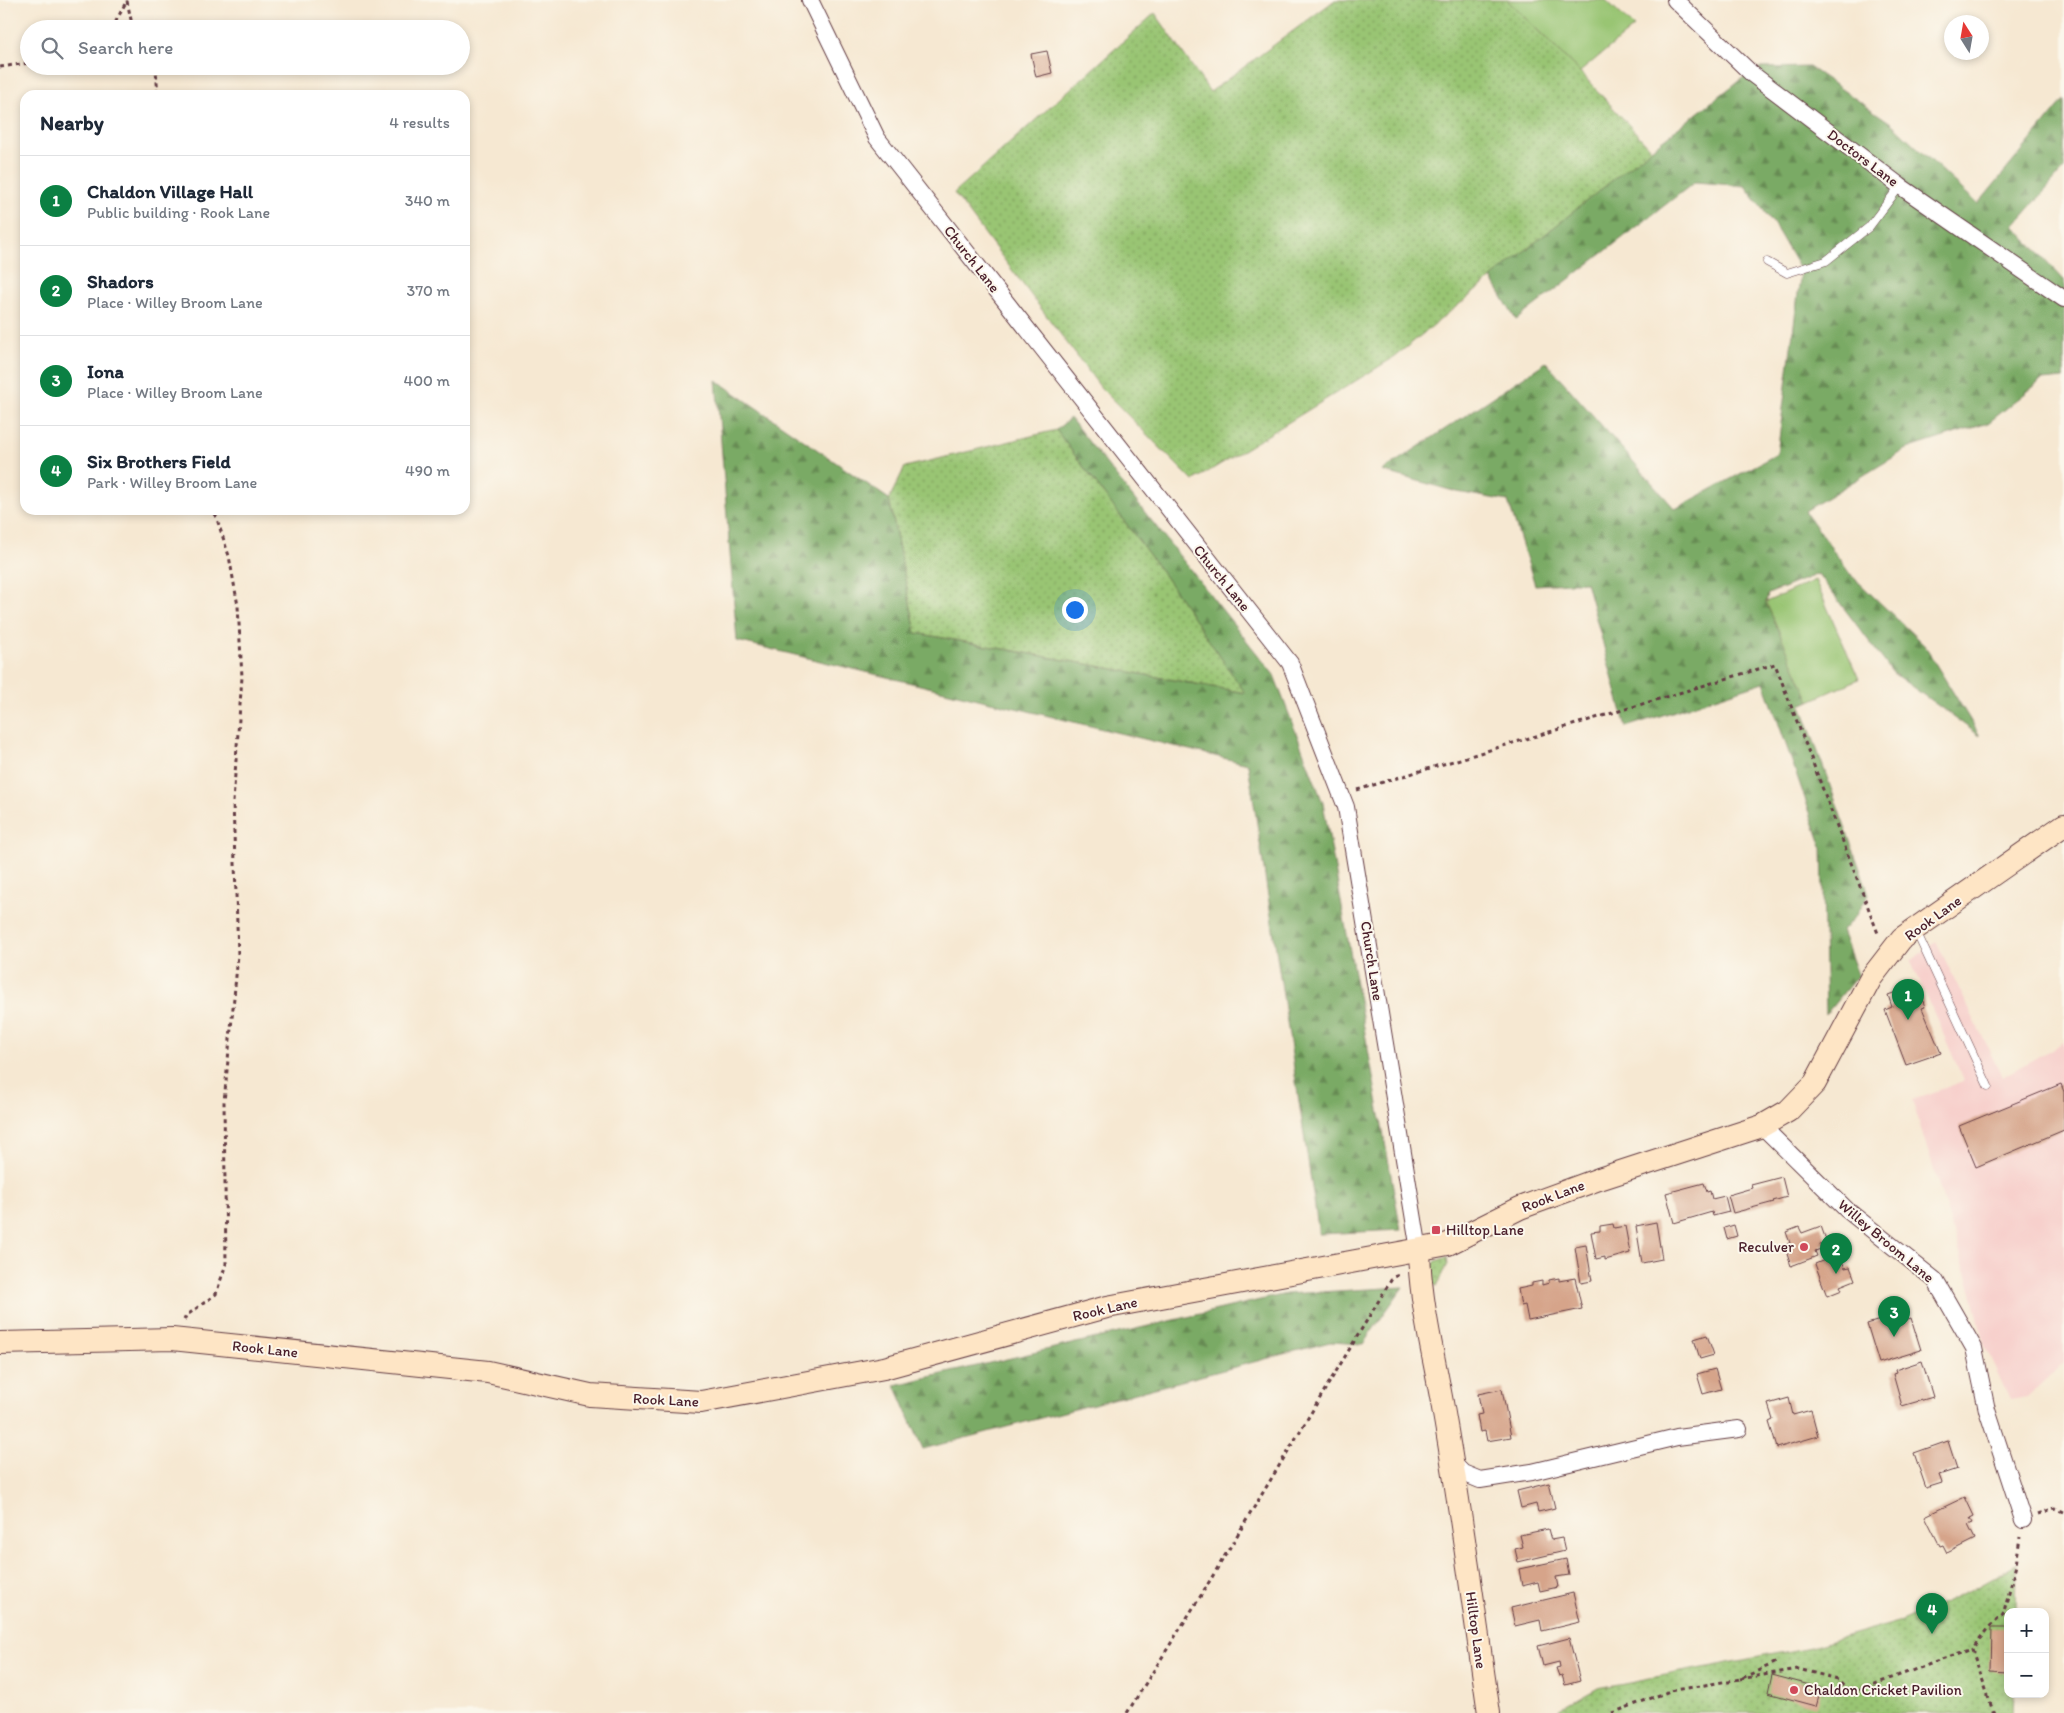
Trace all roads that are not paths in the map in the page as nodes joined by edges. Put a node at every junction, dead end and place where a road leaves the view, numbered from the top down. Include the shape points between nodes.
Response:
1 (810, 0) edge
2 (1675, 0) edge
3 (1900, 186) junction
4 (1767, 262) dead end
5 (2064, 299) edge
6 (2064, 825) edge
7 (1915, 929) junction
8 (1988, 1086) dead end
9 (1762, 1126) junction
10 (1419, 1258) junction
11 (0, 1343) edge
12 (1740, 1430) dead end
13 (1451, 1461) junction
14 (2023, 1520) road end
15 (1489, 1713) edge

1 - 10 street, Church Lane via 878,138 1290,663 1346,807
2 - 3 street, Doctors Lane via 1752,74
3 - 4 lane via 1869,227 1826,261 1787,273
3 - 5 street, Doctors Lane
6 - 7 main road, Rook Lane
7 - 8 lane
7 - 9 main road, Rook Lane via 1902,938 1871,978 1815,1083 1788,1111
9 - 10 main road, Rook Lane via 1520,1208
9 - 14 street, Willey Broom Lane via 1847,1210 1935,1280 1974,1348 1987,1410
10 - 11 main road, Rook Lane via 1107,1307 884,1368 701,1402 590,1396 488,1372 172,1339
10 - 13 main road, Hilltop Lane
12 - 13 street via 1677,1437 1532,1472 1480,1480 1463,1473
13 - 15 main road, Hilltop Lane

